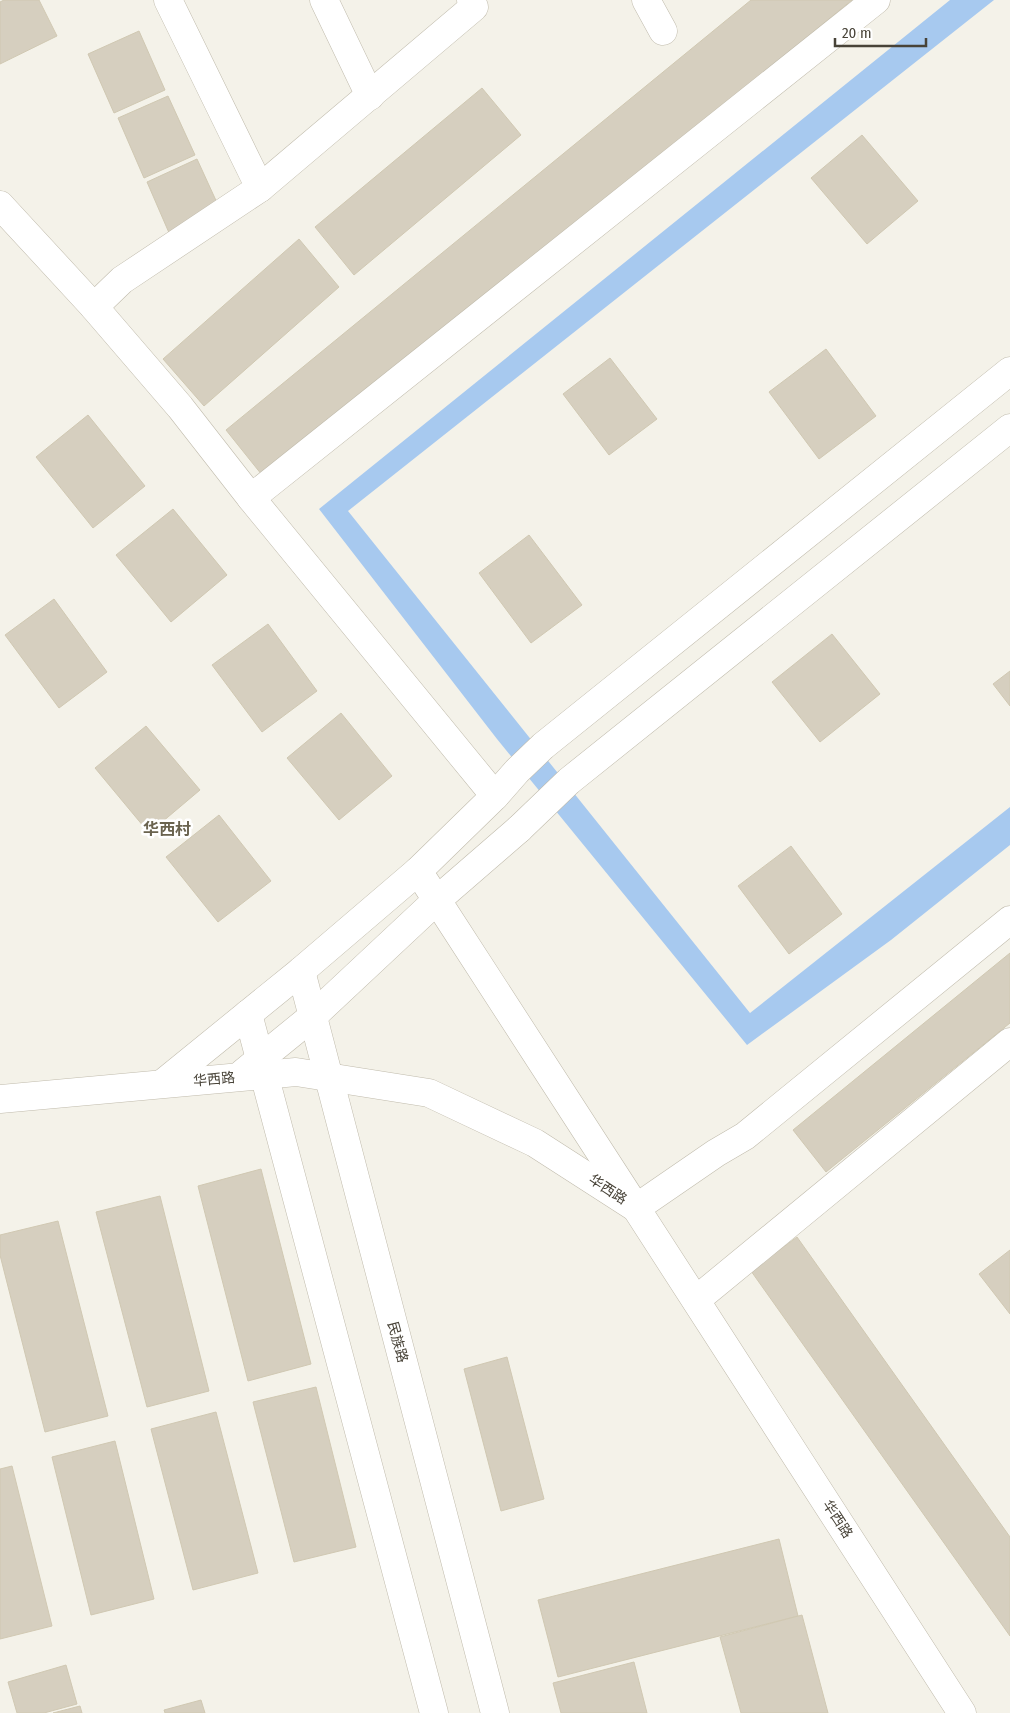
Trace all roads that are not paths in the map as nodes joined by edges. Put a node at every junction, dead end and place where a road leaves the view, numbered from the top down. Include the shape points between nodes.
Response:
1 (168, 0) edge
2 (324, 0) edge
3 (471, 0) edge
4 (646, 0) edge
5 (876, 0) edge
6 (663, 31) dead end
7 (370, 96) junction
8 (260, 188) junction
9 (0, 205) edge
10 (94, 307) junction
11 (1010, 371) edge
12 (1010, 428) edge
13 (251, 498) junction
14 (495, 796) junction
15 (418, 871) junction
16 (437, 900) junction
17 (1010, 920) edge
18 (301, 971) junction
19 (248, 1014) junction
20 (313, 1016) junction
21 (1010, 1042) edge
22 (254, 1070) junction
23 (329, 1077) junction
24 (163, 1083) junction
25 (0, 1098) edge
26 (636, 1208) junction
27 (696, 1300) junction
28 (434, 1713) edge
29 (495, 1713) edge
30 (962, 1713) edge

1 - 8 street
2 - 7 street
3 - 7 street via 474,6
4 - 6 street
5 - 13 street
7 - 8 street
8 - 10 street via 122,280
9 - 10 street
10 - 13 street via 180,407
11 - 14 street via 543,746
12 - 16 street via 569,781 519,830
13 - 14 street
14 - 15 street
15 - 16 street
15 - 18 street
16 - 20 street
16 - 26 street
17 - 26 street via 745,1136
18 - 19 street
18 - 20 street, 民族路
19 - 22 street
19 - 24 street
20 - 22 street
20 - 23 street, 民族路
21 - 27 street
22 - 23 street, 华西路
22 - 24 street, 华西路
22 - 28 street
23 - 26 street, 华西路 via 429,1093 535,1143
23 - 29 street, 民族路
24 - 25 street, 华西路
26 - 27 street, 华西路
27 - 30 street, 华西路

